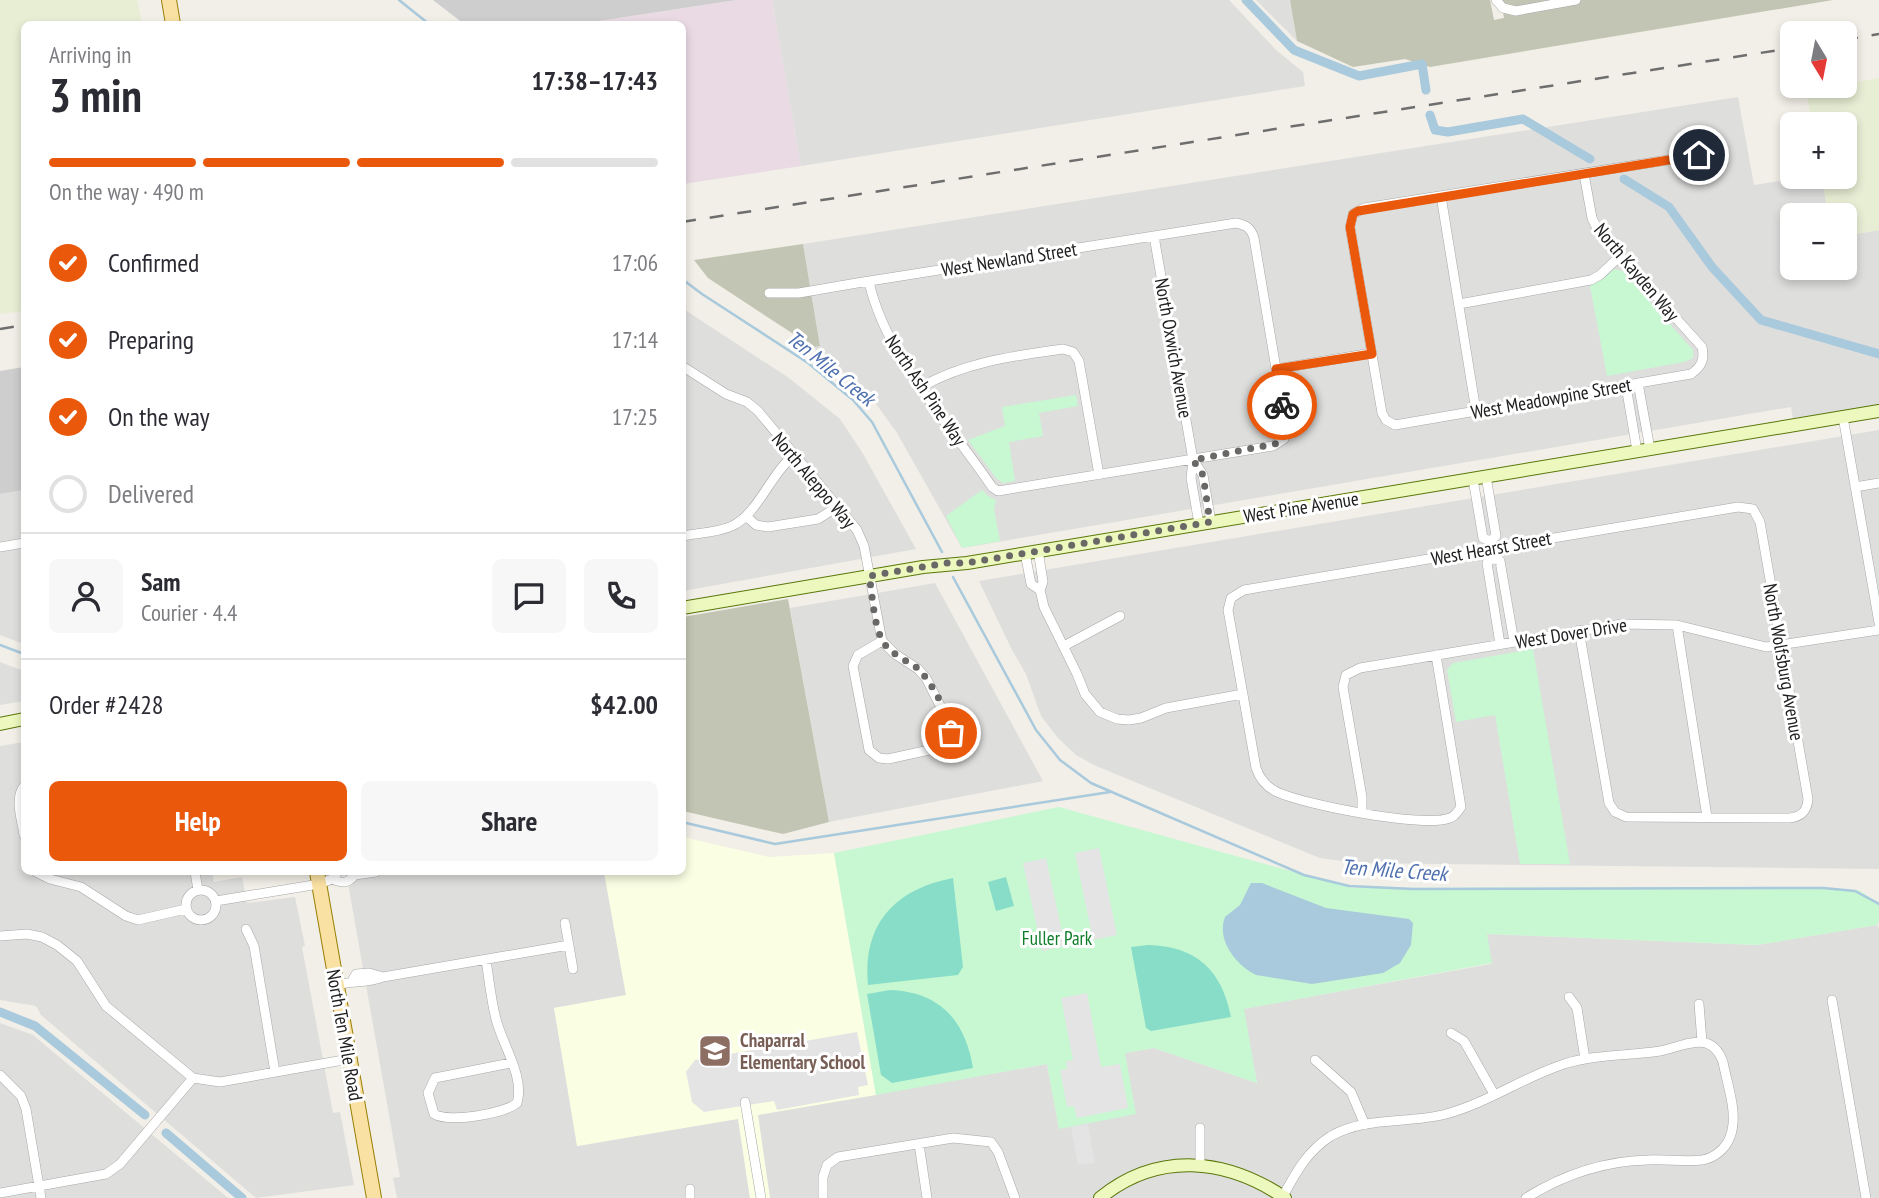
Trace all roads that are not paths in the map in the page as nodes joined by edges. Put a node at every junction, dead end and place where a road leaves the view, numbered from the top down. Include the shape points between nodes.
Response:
1 (169, 0) edge
2 (1576, 0) edge
3 (1499, 4) edge
4 (172, 21) edge
5 (1723, 164) dead end
6 (1584, 174) junction
7 (1441, 196) junction
8 (1154, 236) junction
9 (1620, 256) junction
10 (869, 282) junction
11 (769, 293) dead end
12 (1459, 304) junction
13 (1372, 354) junction
14 (1702, 363) joint
15 (686, 369) edge
16 (1276, 369) junction
17 (1638, 383) junction
18 (1626, 386) junction
19 (921, 387) junction
20 (1476, 411) junction
21 (1879, 411) edge
22 (1843, 417) junction
23 (1643, 450) junction
24 (794, 455) junction
25 (1193, 460) junction
26 (1099, 475) junction
27 (1486, 476) junction
28 (1473, 479) junction
29 (1879, 483) edge
30 (1855, 487) junction
31 (837, 507) junction
32 (1753, 509) joint
33 (746, 516) junction
34 (1205, 523) junction
35 (686, 535) edge
36 (21, 544) edge
37 (0, 547) edge
38 (1491, 549) junction
39 (1032, 552) junction
40 (869, 576) junction
41 (686, 607) edge
42 (1120, 616) dead end
43 (1879, 623) edge
44 (1677, 625) junction
45 (1579, 630) junction
46 (1879, 630) edge
47 (882, 640) junction
48 (1514, 642) junction
49 (1500, 644) junction
50 (1781, 645) junction
51 (1064, 646) junction
52 (1436, 656) junction
53 (1243, 694) junction
54 (21, 720) edge
55 (0, 724) edge
56 (21, 794) edge
57 (1362, 813) junction
58 (21, 815) edge
59 (1707, 817) junction
60 (43, 875) edge
61 (196, 875) edge
62 (352, 875) edge
63 (327, 876) edge
64 (198, 890) junction
65 (216, 901) junction
66 (186, 909) junction
67 (565, 923) dead end
68 (246, 929) dead end
69 (0, 936) edge
70 (569, 946) junction
71 (486, 960) junction
72 (573, 969) dead end
73 (336, 985) junction
74 (1569, 998) dead end
75 (1832, 1000) dead end
76 (1699, 1004) dead end
77 (1451, 1033) dead end
78 (1702, 1042) junction
79 (349, 1059) junction
80 (1585, 1059) junction
81 (1315, 1060) dead end
82 (511, 1063) junction
83 (275, 1072) junction
84 (0, 1075) edge
85 (193, 1078) junction
86 (1493, 1094) junction
87 (745, 1102) dead end
88 (1365, 1125) junction
89 (1200, 1128) dead end
90 (919, 1144) junction
91 (1200, 1166) junction
92 (40, 1187) junction
93 (0, 1192) edge
94 (1104, 1197) edge
95 (1283, 1197) edge
96 (41, 1198) edge
97 (374, 1198) edge
98 (761, 1198) edge
99 (823, 1198) edge
100 (928, 1198) edge
101 (1015, 1198) edge
102 (1526, 1198) edge
103 (1866, 1198) edge

1 - 4 main road
2 - 3 street via 1516,11
5 - 6 street via 1713,155 1699,155
6 - 7 street
6 - 9 street, North Kayden Way via 1594,226
7 - 12 street
7 - 13 street via 1364,208 1353,214 1350,227
8 - 10 street, West Newland Street
8 - 16 street, West Newland Street via 1236,223 1249,228
8 - 25 street, North Oxwich Avenue
9 - 12 street via 1600,275 1581,283
9 - 14 street, North Kayden Way via 1702,347
10 - 11 street, West Newland Street
10 - 19 street, North Ash Pine Way via 894,349
12 - 20 street
13 - 16 street
13 - 20 street, West Meadowpine Street via 1382,413 1395,425
14 - 17 street, West Meadowpine Street via 1691,374
15 - 24 street, North Aleppo Way via 747,402
16 - 25 street via 1286,428 1283,439 1273,446
17 - 18 street, West Meadowpine Street
17 - 23 street
18 - 20 street, West Meadowpine Street
18 - 23 street
19 - 26 street, North Ash Pine Way via 998,491
19 - 26 street via 984,361 1063,349 1073,352 1079,361
21 - 22 street, West Pine Avenue
22 - 23 street, West Pine Avenue
22 - 30 street
23 - 27 street, West Pine Avenue
24 - 31 street, North Aleppo Way
24 - 33 street
25 - 26 street
25 - 34 street, North Oxwich Avenue via 1203,475
27 - 28 street, West Pine Avenue
27 - 38 street via 1496,536
28 - 34 street, West Pine Avenue
28 - 38 street via 1483,538
29 - 30 street
30 - 43 street
31 - 33 street via 818,519 768,527 756,525
31 - 40 street, North Aleppo Way via 861,538
32 - 38 street, West Hearst Street via 1738,507
32 - 50 street, North Wolfsburg Avenue via 1760,522
33 - 35 street via 725,528
34 - 39 street, West Pine Avenue
36 - 37 street
38 - 48 street via 1500,561
38 - 49 street via 1487,563
38 - 53 street, West Hearst Street via 1244,590 1231,598 1228,610
39 - 40 street, West Pine Avenue
39 - 51 street via 1043,582 1044,607
40 - 41 street, West Pine Avenue
40 - 47 street, North Aleppo Way
42 - 51 street
44 - 45 street, West Dover Drive via 1622,624
44 - 50 street, West Dover Drive via 1755,645
44 - 59 street
45 - 48 street, West Dover Drive
45 - 59 street via 1609,803 1615,812 1626,817
46 - 50 street, West Dover Drive
47 - 47 street via 858,655 853,666 867,744 874,755 888,759 943,747 950,737 950,722 926,678
48 - 49 street, West Dover Drive
49 - 52 street, West Dover Drive
50 - 59 street, North Wolfsburg Avenue via 1808,807 1803,814 1789,818
51 - 53 street via 1085,694 1100,712 1117,719 1141,718 1166,708
52 - 57 street, West Dover Drive via 1360,668 1346,675 1343,687
52 - 57 street via 1461,807 1455,815 1435,820
53 - 57 street via 1261,779 1277,792
54 - 55 street
56 - 58 street
60 - 66 street via 81,887 138,920
61 - 64 street
62 - 63 street via 349,882 341,883
63 - 65 street
63 - 73 main road, North Ten Mile Road
64 - 65 street via 211,893
64 - 66 street via 189,894
65 - 66 street via 215,911 207,919 192,918
67 - 70 street
68 - 83 street via 254,946
69 - 85 street via 27,934 57,945 77,961 106,1006
70 - 71 street
70 - 72 street
71 - 73 street
71 - 82 street via 495,1017
73 - 79 main road, North Ten Mile Road
74 - 80 street via 1577,1008
75 - 103 street
76 - 78 street
77 - 86 street via 1464,1041
78 - 80 street
78 - 102 street via 1720,1053 1733,1115 1731,1135 1720,1151 1703,1160 1597,1166
79 - 83 street
79 - 97 main road, North Ten Mile Road
80 - 86 street
81 - 88 street via 1351,1091
82 - 82 street via 442,1075 431,1083 431,1108 450,1119 507,1109 517,1103 518,1092
83 - 85 street via 220,1082
84 - 92 street via 21,1096 26,1109
85 - 92 street via 120,1164 106,1174
86 - 88 street via 1438,1116
87 - 98 street
88 - 95 street via 1339,1132 1314,1149
89 - 91 street
90 - 99 street via 838,1157 827,1165
90 - 100 street
90 - 101 street via 962,1137 991,1142
91 - 94 street via 1146,1172
91 - 95 street via 1230,1170
92 - 93 street
92 - 96 street

